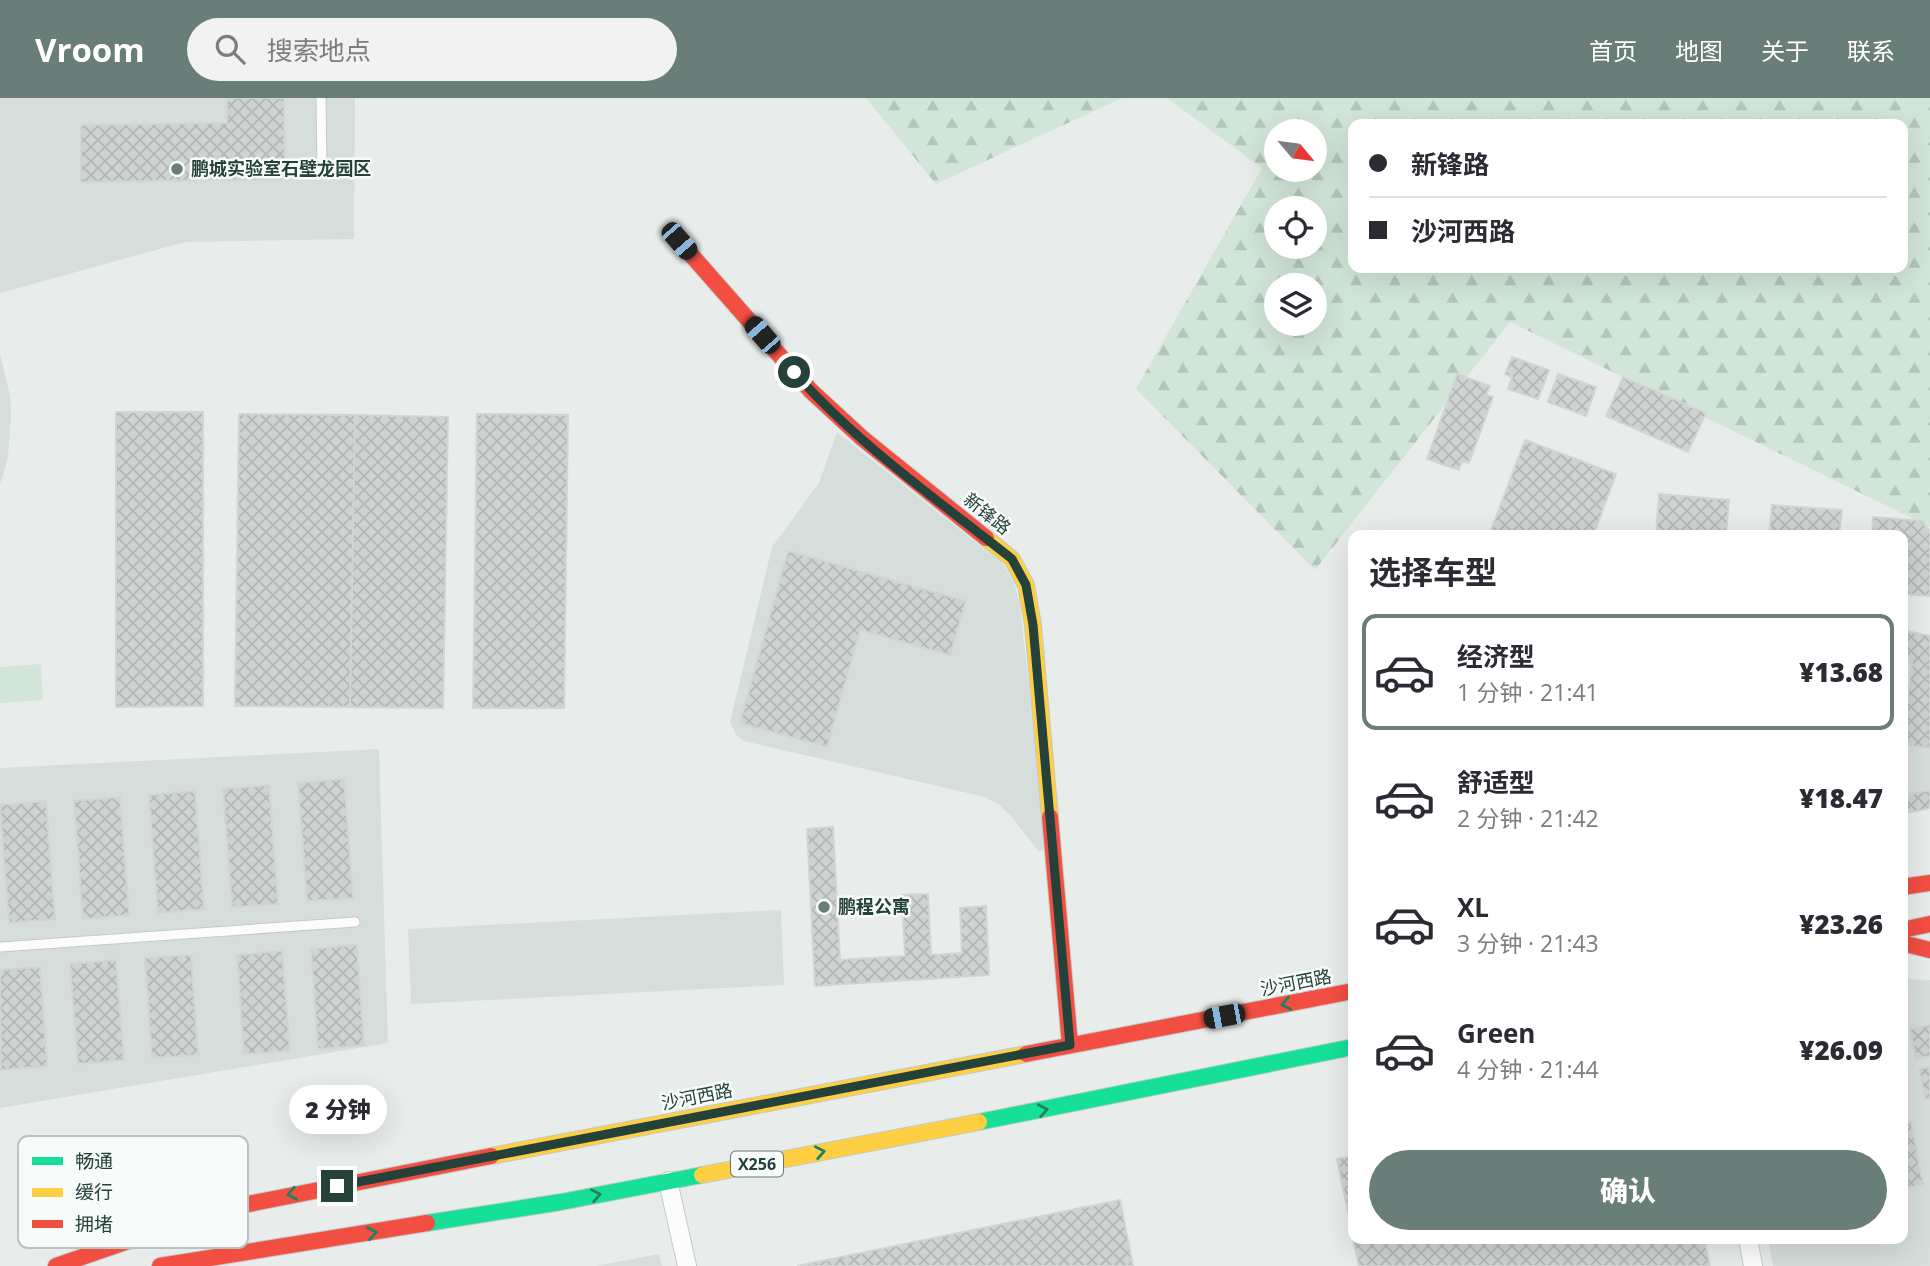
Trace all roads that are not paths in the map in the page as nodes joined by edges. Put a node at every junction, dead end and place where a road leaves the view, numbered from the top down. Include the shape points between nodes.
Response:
1 (321, 98) edge
2 (322, 172) dead end
3 (679, 241) dead end
4 (1930, 883) edge
5 (1908, 886) edge
6 (355, 922) dead end
7 (1930, 924) edge
8 (1908, 929) edge
9 (1908, 944) edge
10 (0, 947) edge
11 (1930, 950) edge
12 (1348, 992) edge
13 (1070, 1045) junction
14 (1348, 1048) edge
15 (668, 1181) junction
16 (248, 1203) edge
17 (1749, 1244) edge
18 (108, 1248) edge
19 (172, 1248) edge
20 (164, 1265) edge
21 (56, 1266) edge
22 (687, 1266) edge
23 (1753, 1266) edge

1 - 2 lane
3 - 13 main road, 新锋路 via 811,391 1012,559 1026,585
4 - 5 main road
6 - 10 lane
7 - 8 main road
9 - 11 main road
12 -> 13 main road, 沙河西路
13 -> 16 main road, 沙河西路
15 -> 14 main road, X256
20 -> 15 main road, X256
15 - 22 street
17 - 23 street
18 - 21 main road, 沙河西路
19 - 20 main road

